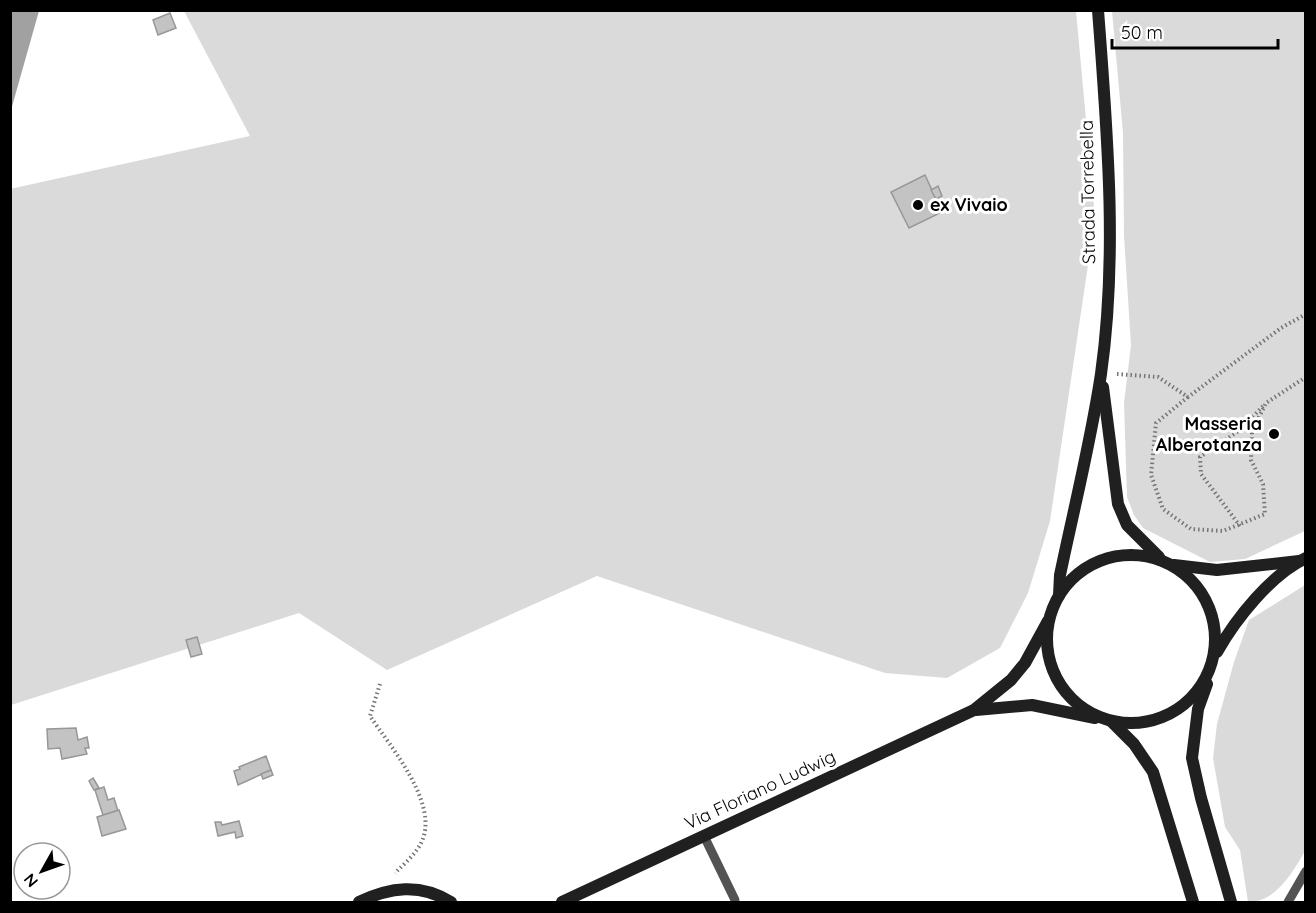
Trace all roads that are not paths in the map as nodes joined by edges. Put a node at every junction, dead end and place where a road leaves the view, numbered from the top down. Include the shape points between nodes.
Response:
1 (1098, 10) edge
2 (1101, 374) junction
3 (1160, 558) junction
4 (1303, 560) edge
5 (1174, 565) junction
6 (1059, 595) junction
7 (1048, 621) junction
8 (1216, 653) junction
9 (1212, 672) junction
10 (974, 710) junction
11 (1107, 721) junction
12 (704, 836) junction
13 (1305, 871) edge
14 (735, 900) dead end
15 (359, 903) edge
16 (451, 903) edge
17 (562, 903) edge
18 (1193, 903) edge
19 (1231, 903) edge
20 (1288, 903) edge

1 - 2 street, Strada Torrebella via 1109,184
2 - 3 street via 1118,504 1127,525
2 - 6 street
3 - 5 street
3 - 6 street via 1121,556 1097,562 1074,578
4 - 5 street via 1217,570
4 - 8 street via 1251,602
5 - 8 street via 1193,581 1208,602
6 - 7 street
7 - 10 street via 1011,680
7 - 11 street via 1046,645 1052,669 1066,694
8 - 9 street
9 - 11 street via 1188,701 1162,718 1138,723
9 - 19 street via 1198,709 1192,758
10 - 11 street via 1032,705
10 - 12 street, Via Floriano Ludwig
11 - 18 street via 1134,744 1153,772
12 - 14 lane
12 - 17 street, Via Floriano Ludwig
13 - 20 lane
15 - 16 street via 379,892 400,889 420,890

